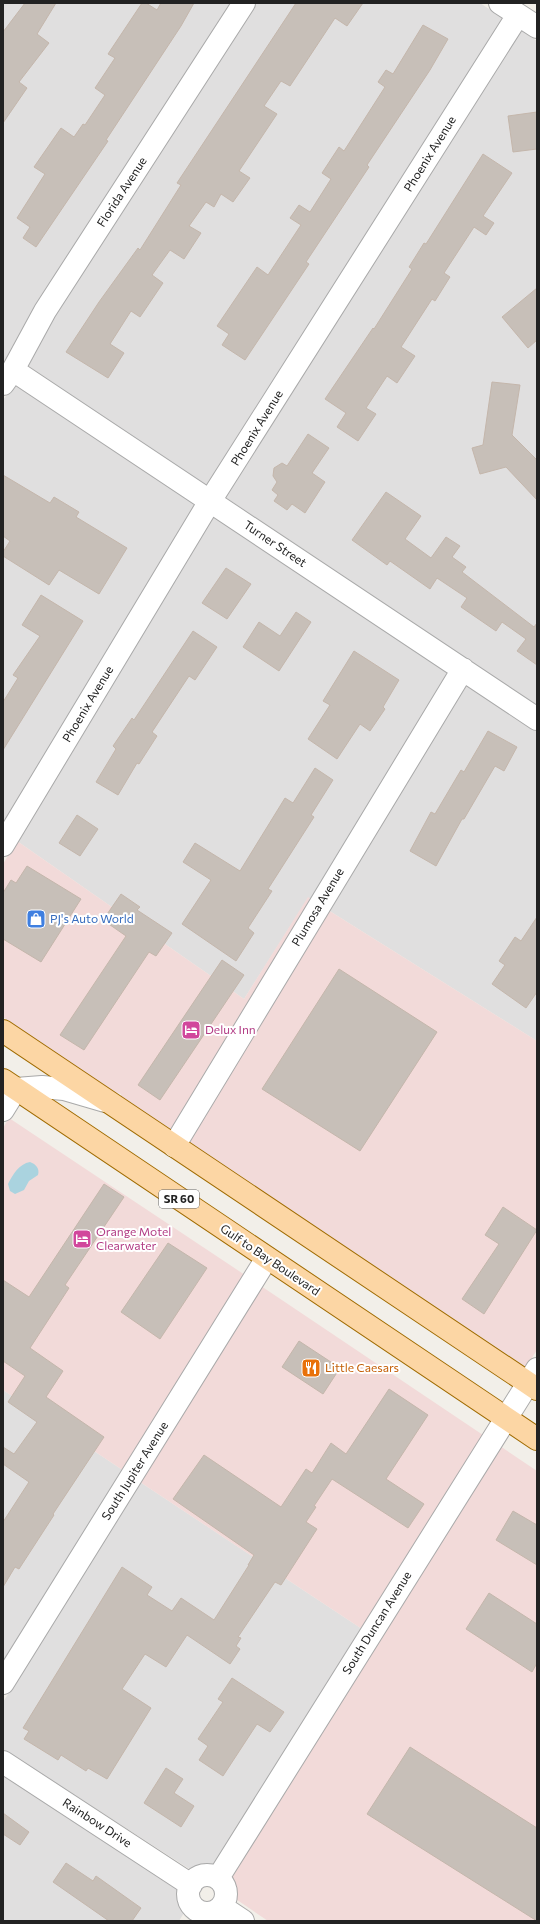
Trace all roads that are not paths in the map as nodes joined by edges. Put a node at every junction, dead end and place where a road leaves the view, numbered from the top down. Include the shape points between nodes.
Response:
1 (244, 3) edge
2 (509, 9) edge
3 (537, 27) edge
4 (8, 377) edge
5 (210, 501) junction
6 (463, 669) junction
7 (537, 719) edge
8 (3, 845) edge
9 (3, 1031) edge
10 (10, 1084) edge
11 (108, 1102) junction
12 (3, 1110) edge
13 (174, 1146) junction
14 (267, 1258) junction
15 (534, 1380) edge
16 (506, 1418) junction
17 (537, 1439) edge
18 (3, 1684) edge
19 (3, 1762) edge
20 (218, 1878) junction
21 (191, 1885) junction
22 (222, 1907) junction
23 (195, 1916) edge
24 (243, 1921) edge

1 - 4 street, Florida Avenue via 45,311
2 - 3 street
2 - 5 street, Phoenix Avenue
4 - 5 street, Turner Street
5 - 6 street, Turner Street
5 - 8 street, Phoenix Avenue
6 - 7 street, Turner Street
6 - 13 street, Plumosa Avenue
9 - 11 main road
10 - 11 street via 64,1089
10 - 12 street
10 - 14 main road, Gulf to Bay Boulevard / SR 60
11 - 13 main road
13 - 15 main road
14 - 16 main road, Gulf to Bay Boulevard / SR 60
14 - 18 street, South Jupiter Avenue
15 - 16 street, South Duncan Avenue
16 - 17 main road, Gulf to Bay Boulevard / SR 60
16 - 20 street, South Duncan Avenue
19 - 21 street, Rainbow Drive
20 - 21 street via 206,1875
20 - 22 street via 226,1888 226,1901
21 - 23 street via 188,1897
22 - 23 street via 211,1913
22 - 24 street

